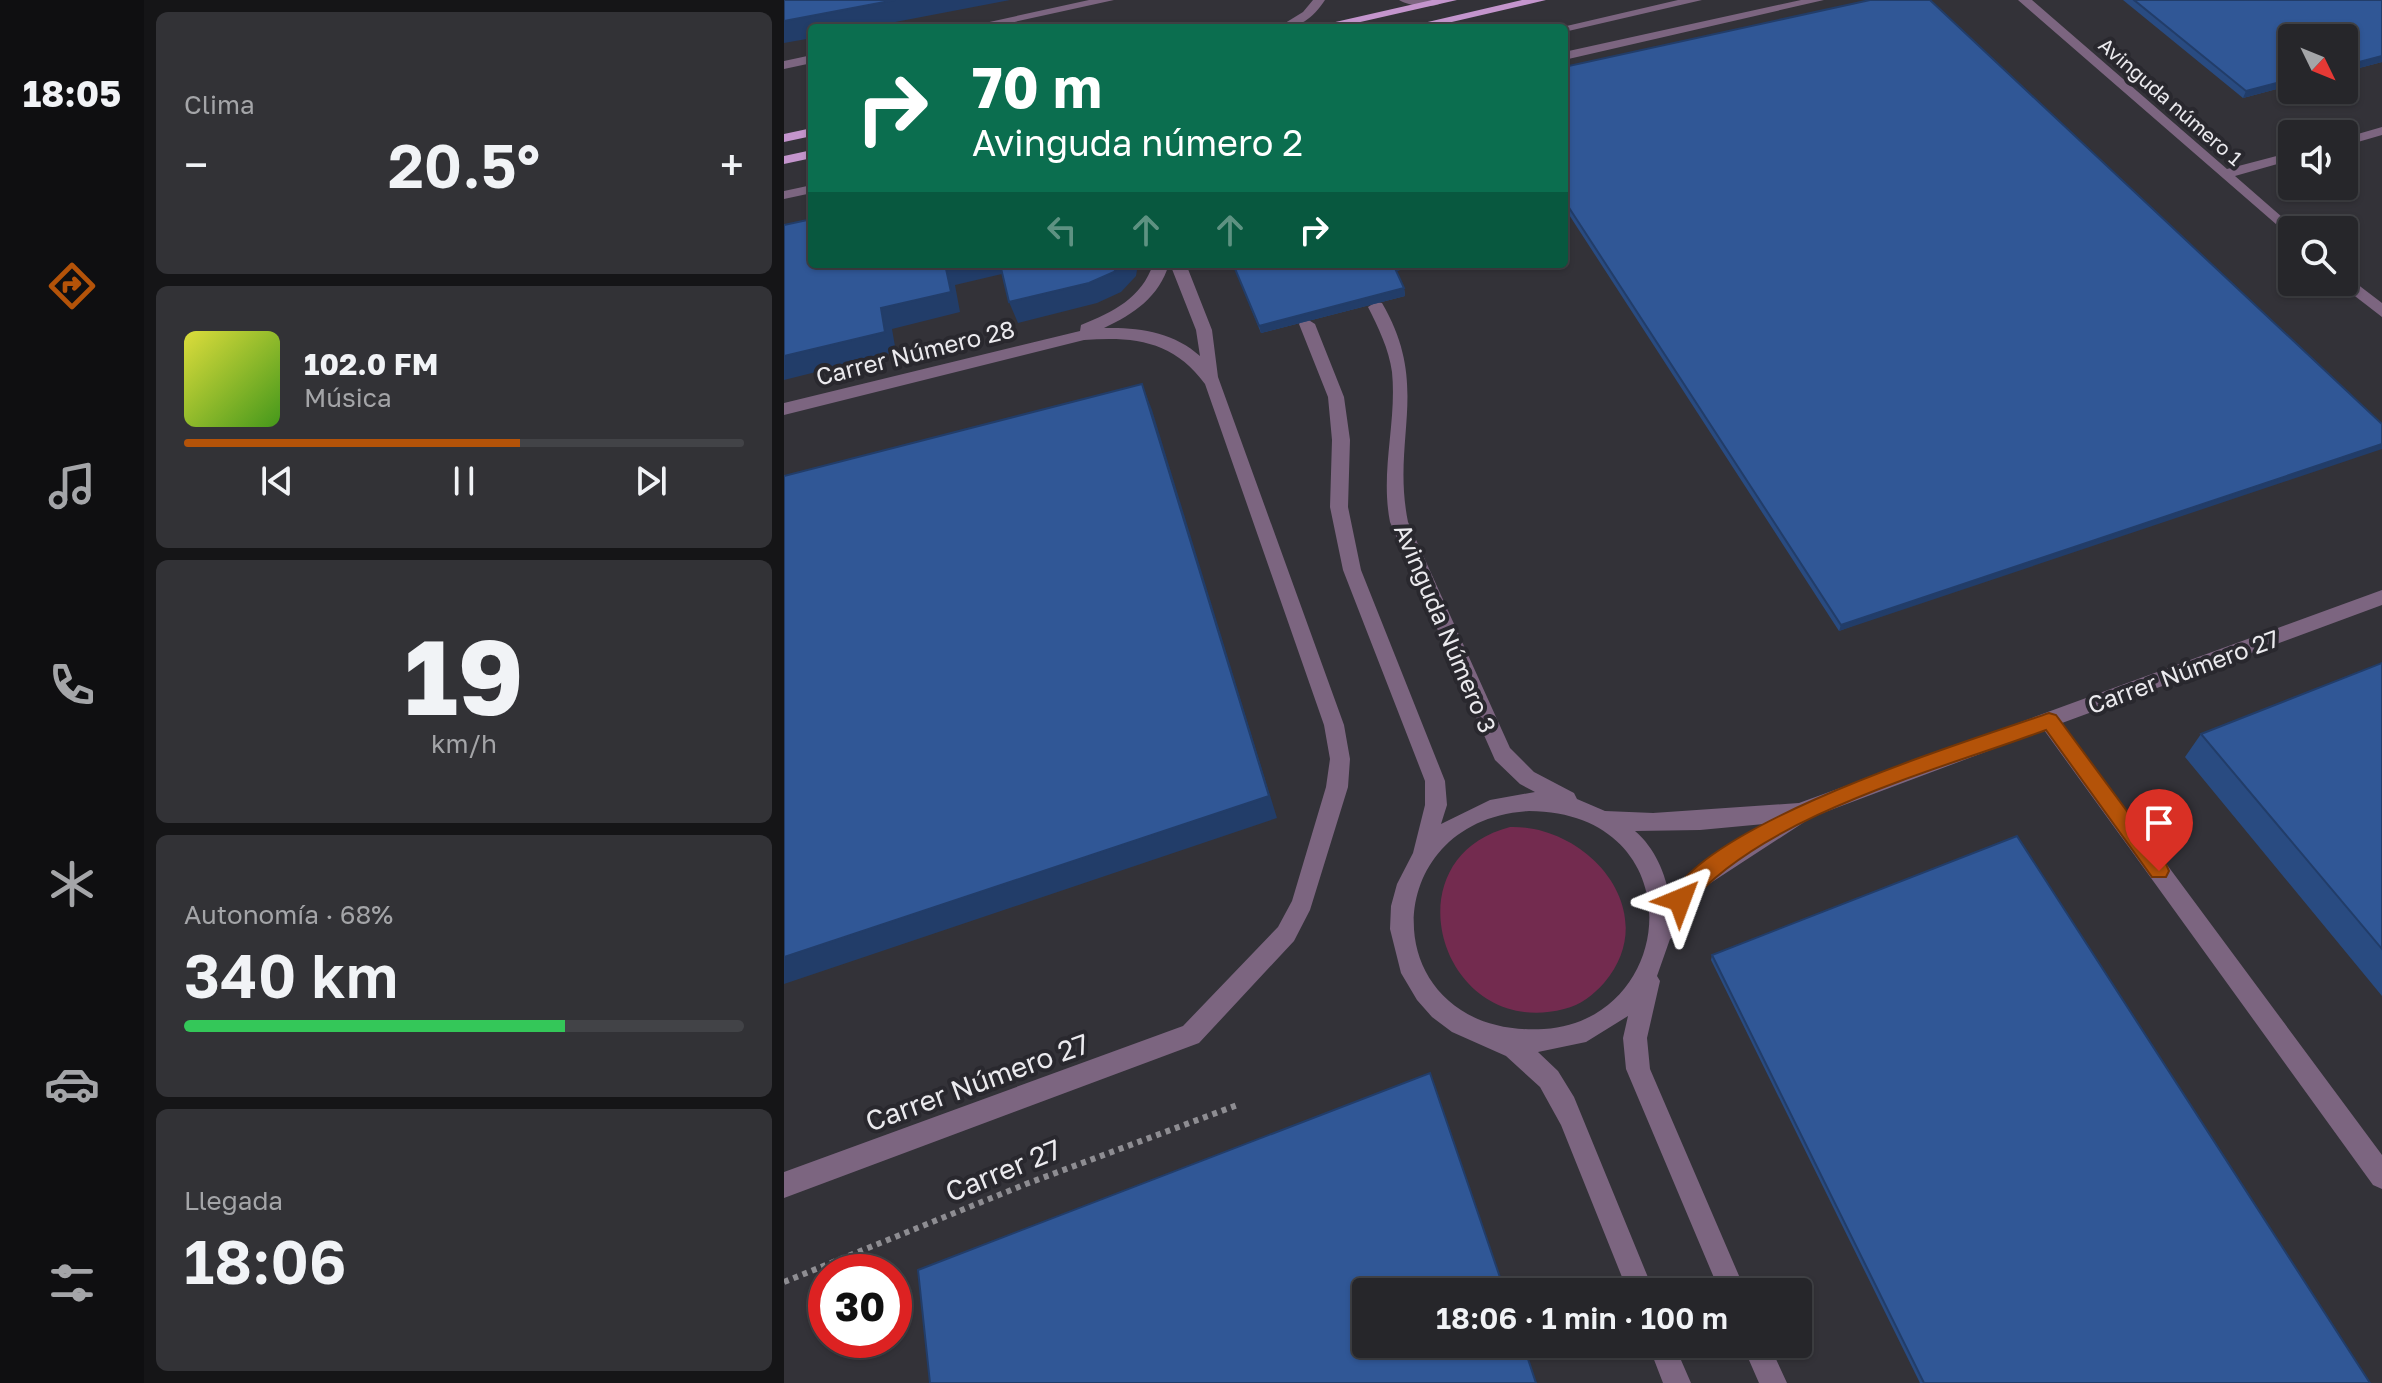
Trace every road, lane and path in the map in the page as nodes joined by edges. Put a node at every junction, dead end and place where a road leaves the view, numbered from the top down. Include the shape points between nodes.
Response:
1 (1108, 0) edge
2 (1319, 0) edge
3 (1405, 0) edge
4 (1451, 0) edge
5 (1540, 0) edge
6 (1696, 0) edge
7 (1818, 0) edge
8 (2024, 0) edge
9 (1435, 3) junction
10 (1518, 5) junction
11 (988, 24) edge
12 (1291, 24) edge
13 (1334, 24) edge
14 (1427, 24) edge
15 (1467, 24) edge
16 (1568, 27) edge
17 (1568, 55) edge
18 (808, 60) edge
19 (784, 65) edge
20 (2382, 131) edge
21 (808, 133) edge
22 (784, 138) edge
23 (2358, 138) edge
24 (808, 155) edge
25 (784, 160) edge
26 (2278, 160) edge
27 (2224, 174) junction
28 (808, 190) edge
29 (784, 195) edge
30 (2278, 221) edge
31 (1160, 268) edge
32 (1180, 268) edge
33 (2358, 291) edge
34 (1376, 307) edge
35 (2382, 312) edge
36 (1307, 324) edge
37 (1058, 341) junction
38 (1213, 383) junction
39 (784, 409) edge
40 (2382, 597) edge
41 (2049, 721) junction
42 (1804, 810) junction
43 (1596, 815) junction
44 (1419, 862) junction
45 (1662, 938) junction
46 (1651, 972) junction
47 (1499, 1039) junction
48 (1240, 1104) dead end
49 (2382, 1176) edge
50 (784, 1185) edge
51 (1635, 1278) edge
52 (1727, 1278) edge
53 (784, 1282) edge
54 (1667, 1358) edge
55 (1761, 1358) edge
56 (1677, 1383) edge
57 (1773, 1383) edge

1 - 11 street
2 - 12 street via 1308,15
3 - 9 street
4 - 9 main road
5 - 10 main road
6 - 16 street
7 - 17 street
8 - 27 street, Avinguda número 1
9 - 13 main road
10 - 14 main road
10 - 15 main road
18 - 19 street
20 - 23 street
21 - 22 main road
24 - 25 main road
26 - 27 street
27 - 30 street, Avinguda número 1
28 - 29 street
31 - 37 street via 1157,280 1137,303
32 - 38 street via 1204,330
33 - 35 street
34 - 43 street, Avinguda Número 3 via 1400,371 1392,471 1399,522 1502,754 1527,778
36 - 44 street via 1336,397 1342,535 1435,781 1436,805
37 - 38 street via 1106,333 1149,336 1194,356
37 - 39 street, Carrer Número 28
38 - 50 street, Carrer Número 27 via 1334,725 1340,759 1314,868 1286,934 1191,1035
40 - 41 street, Carrer Número 27
41 - 42 street, Carrer Número 27
41 - 49 street
42 - 43 street, Carrer Número 27 via 1703,824 1651,825
42 - 45 street, Carrer Número 27 via 1698,879 1680,900
43 - 44 street via 1513,802 1476,813 1444,834
43 - 45 street via 1637,846 1653,871 1663,904
44 - 47 street via 1404,895 1400,932 1409,968 1429,1000 1461,1025
45 - 46 street
46 - 47 street via 1625,1005 1588,1030 1544,1042
46 - 52 street via 1635,1038 1638,1069
47 - 51 street via 1554,1085
48 - 53 path, Carrer 27
54 - 56 street
55 - 57 street

